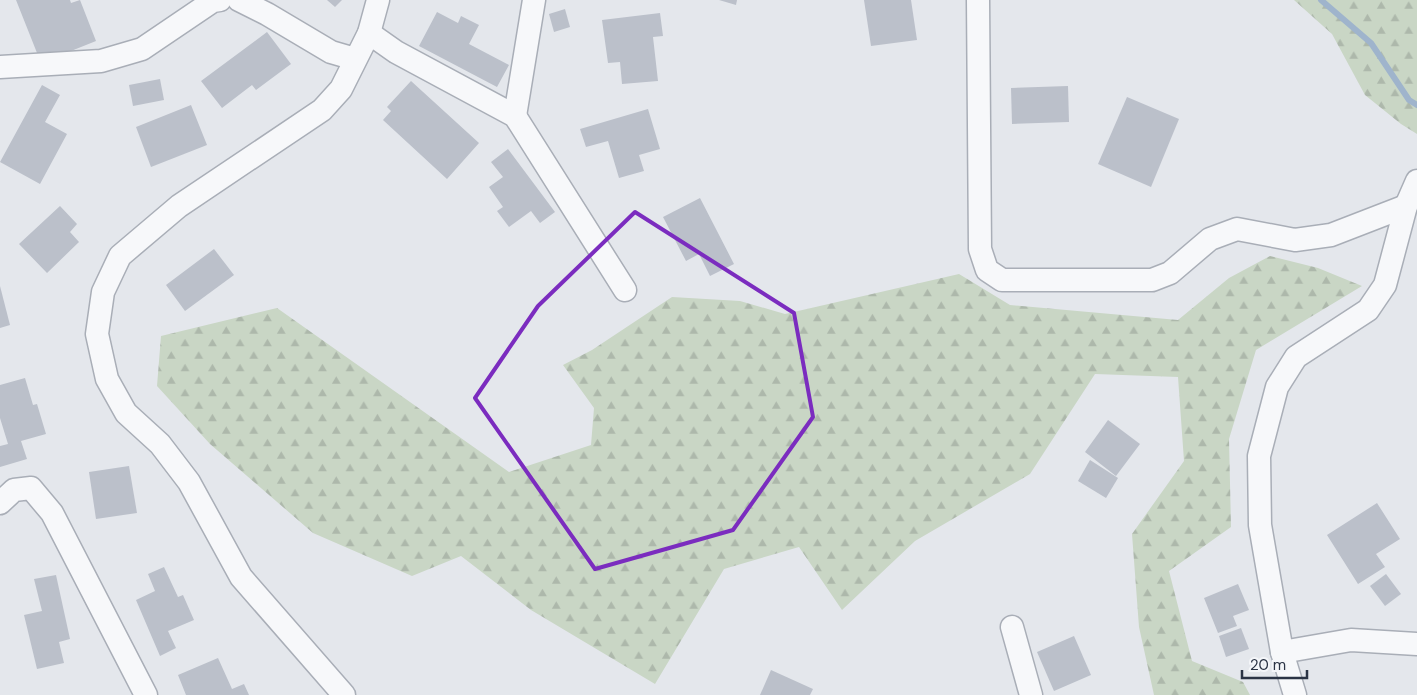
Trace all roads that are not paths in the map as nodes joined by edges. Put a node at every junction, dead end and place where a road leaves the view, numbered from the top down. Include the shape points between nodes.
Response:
1 (220, 0) edge
2 (239, 0) edge
3 (277, 0) edge
4 (378, 0) edge
5 (534, 0) edge
6 (978, 0) edge
7 (297, 31) junction
8 (369, 33) junction
9 (354, 59) junction
10 (0, 67) edge
11 (515, 116) junction
12 (1417, 181) edge
13 (1406, 206) junction
14 (626, 290) dead end
15 (0, 503) edge
16 (1012, 627) dead end
17 (1417, 644) edge
18 (1282, 652) junction
19 (146, 695) edge
20 (344, 695) edge
21 (1031, 695) edge
22 (1295, 695) edge

1 - 10 street via 213,0 142,49 101,61
2 - 7 street
3 - 7 street
4 - 8 street
5 - 11 street
6 - 13 street via 980,249 987,270 1002,280 1152,280 1170,273 1210,240 1237,229 1295,240 1331,235
7 - 9 street via 331,52
8 - 9 street
8 - 11 street via 396,52
9 - 20 street via 341,89 322,110 179,206 120,256 103,292 97,334 107,379 126,413 160,444 189,482 241,577
11 - 14 street
12 - 13 street
13 - 18 street via 1385,285 1368,310 1296,357 1277,387 1259,456 1259,505
15 - 19 street via 14,490 31,488 52,513
16 - 21 street
17 - 18 street via 1351,640
18 - 22 street

